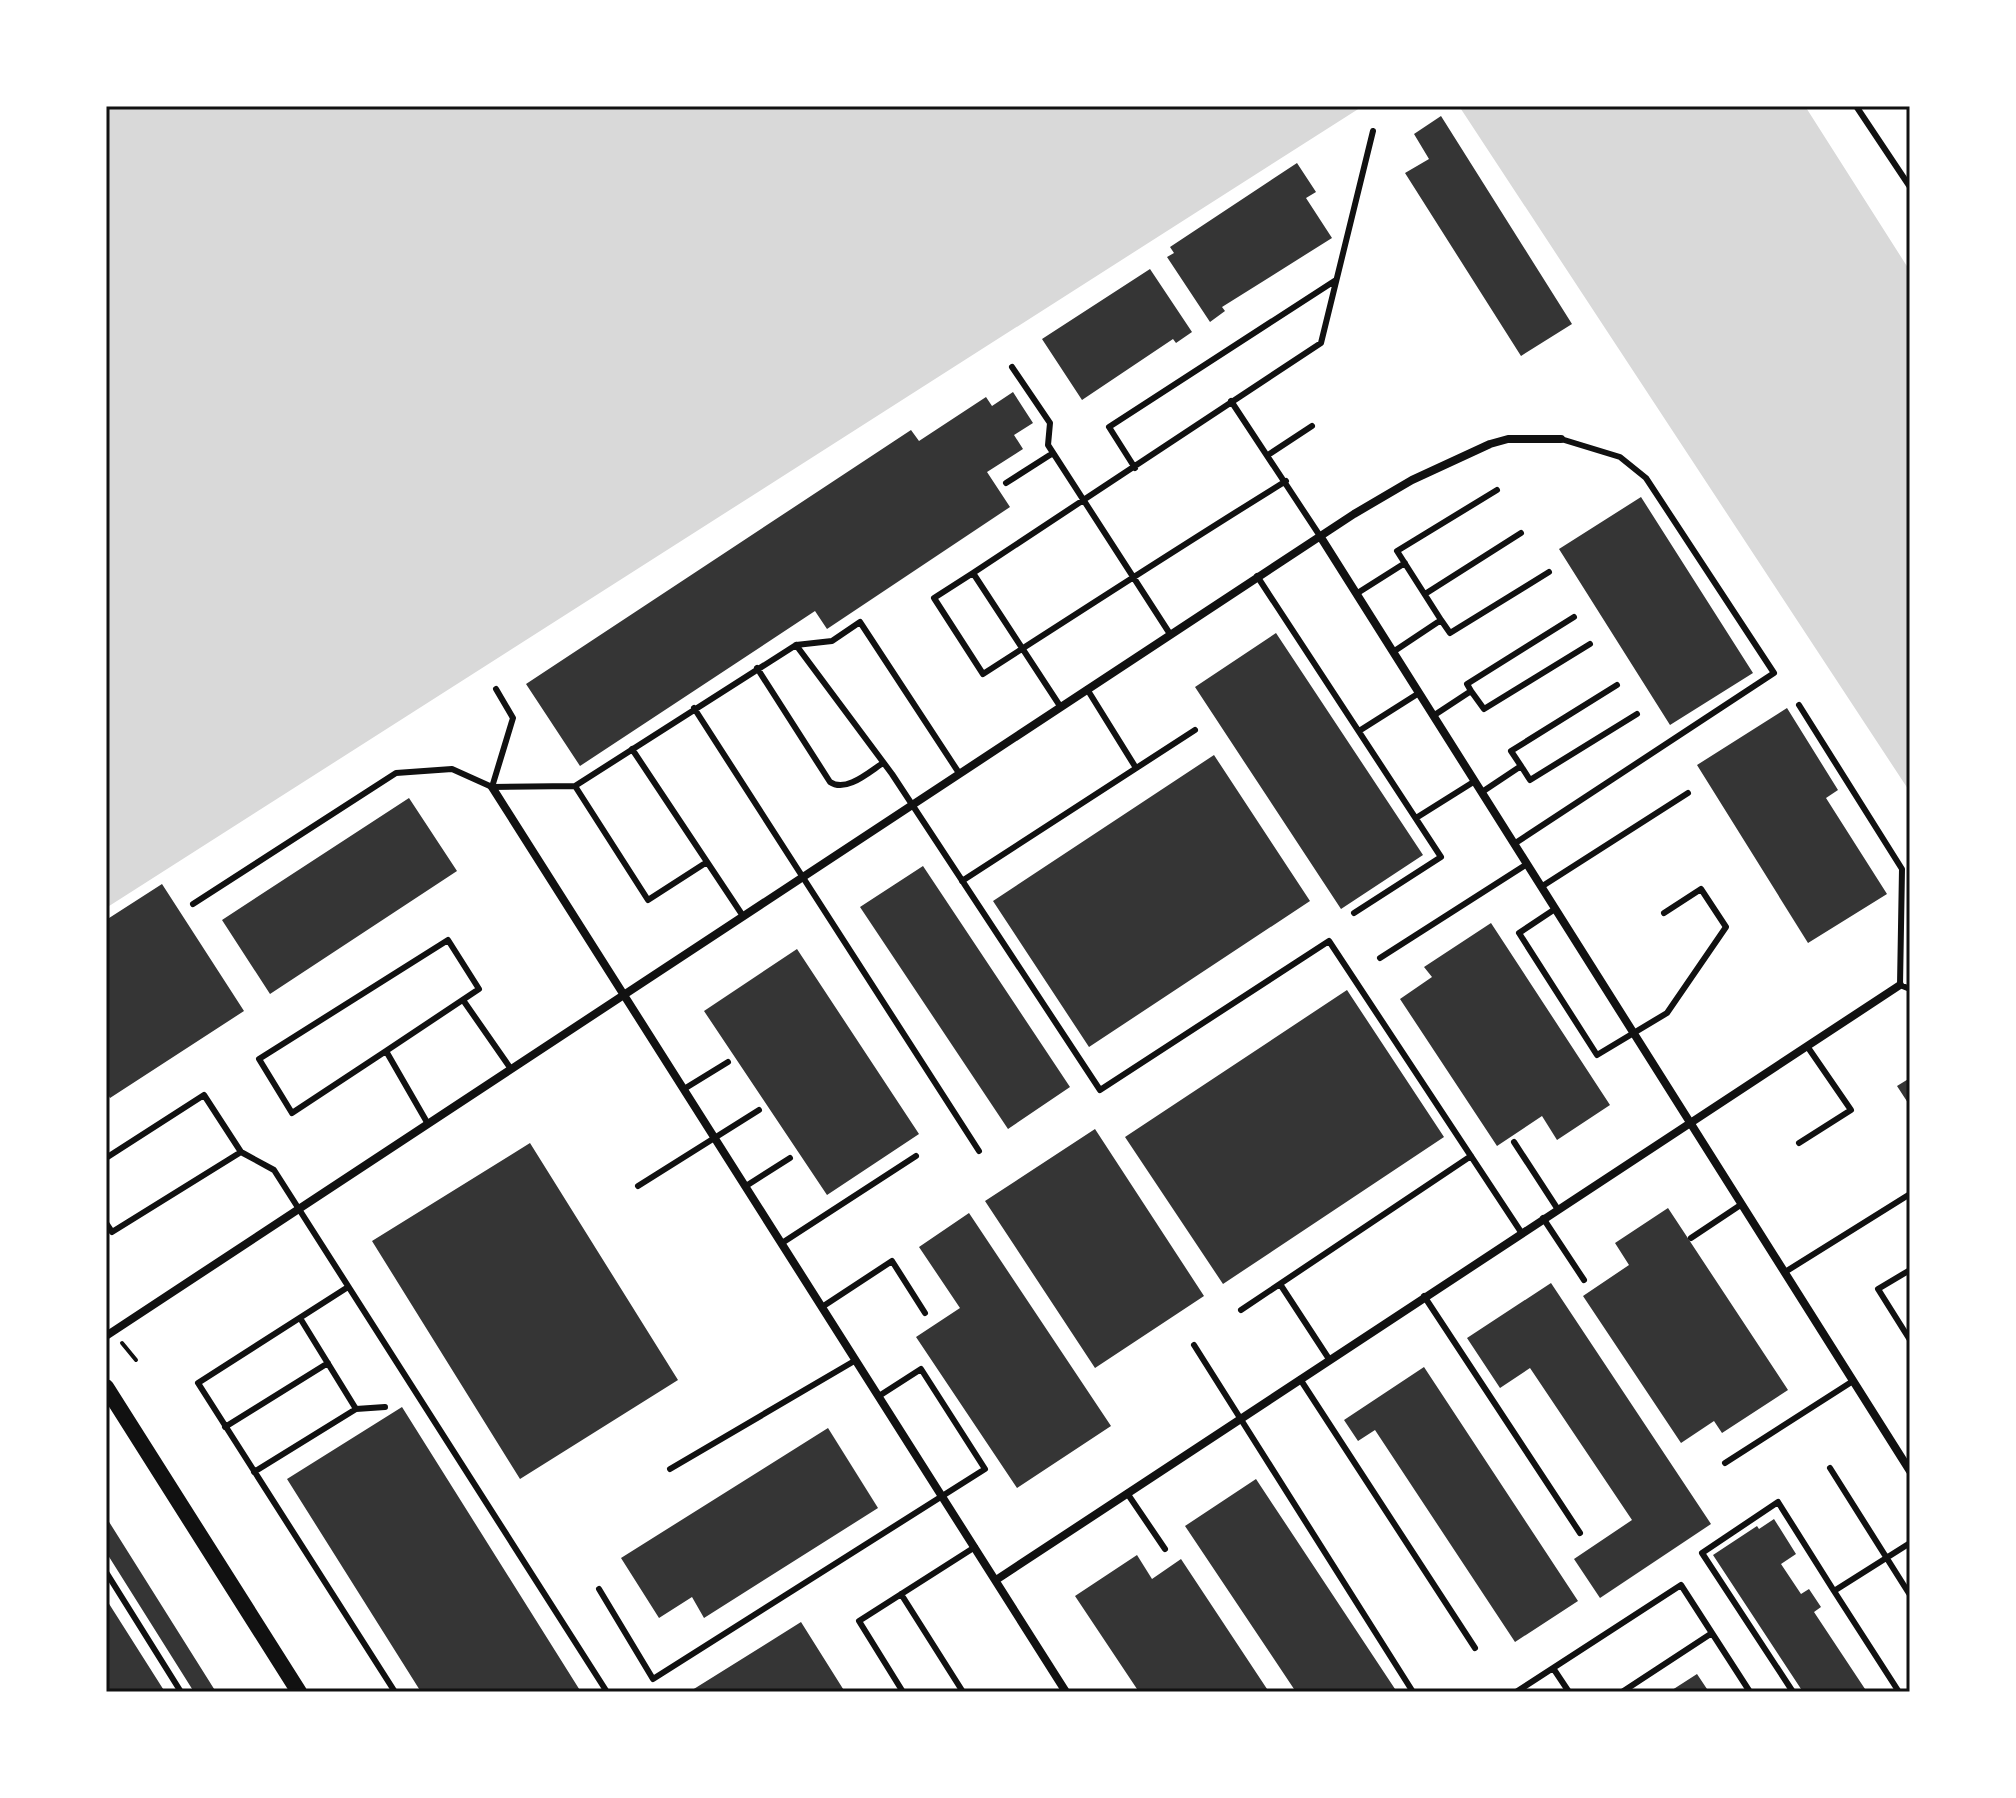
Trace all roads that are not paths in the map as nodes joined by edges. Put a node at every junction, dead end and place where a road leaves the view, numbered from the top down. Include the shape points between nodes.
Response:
1 (1856, 106) edge
2 (1373, 131) dead end
3 (1910, 187) edge
4 (1336, 280) junction
5 (1012, 367) dead end
6 (1231, 401) junction
7 (1312, 426) dead end
8 (1561, 439) joint
9 (1053, 453) junction
10 (1268, 455) junction
11 (1135, 468) junction
12 (1286, 481) junction
13 (1006, 483) dead end
14 (1497, 490) dead end
15 (1084, 502) junction
16 (1521, 533) dead end
17 (1320, 536) junction
18 (1405, 563) junction
19 (1549, 572) dead end
20 (973, 573) junction
21 (1257, 576) junction
22 (1133, 577) junction
23 (1356, 594) junction
24 (1425, 594) junction
25 (1574, 617) dead end
26 (1441, 620) junction
27 (1170, 634) junction
28 (1590, 644) dead end
29 (796, 645) junction
30 (1023, 649) junction
31 (1393, 652) junction
32 (757, 668) junction
33 (1617, 685) dead end
34 (496, 689) dead end
35 (1087, 689) junction
36 (1471, 691) junction
37 (1419, 693) junction
38 (1799, 705) dead end
39 (1060, 706) junction
40 (694, 708) junction
41 (1637, 714) dead end
42 (1433, 716) junction
43 (1195, 730) dead end
44 (1359, 731) junction
45 (632, 749) junction
46 (883, 763) junction
47 (1521, 766) junction
48 (1136, 768) junction
49 (959, 773) junction
50 (1475, 781) junction
51 (575, 786) junction
52 (492, 787) junction
53 (1482, 792) junction
54 (1688, 793) dead end
55 (912, 804) junction
56 (1416, 818) junction
57 (1514, 844) junction
58 (707, 862) junction
59 (1527, 864) junction
60 (802, 877) junction
61 (962, 881) junction
62 (1541, 887) junction
63 (193, 904) dead end
64 (1555, 909) junction
65 (1354, 913) dead end
66 (1664, 913) dead end
67 (743, 916) junction
68 (1380, 958) dead end
69 (1900, 985) junction
70 (1910, 989) edge
71 (624, 994) junction
72 (463, 1000) junction
73 (1634, 1033) junction
74 (1807, 1046) junction
75 (386, 1051) junction
76 (728, 1062) dead end
77 (511, 1069) junction
78 (684, 1089) junction
79 (759, 1110) dead end
80 (1690, 1122) junction
81 (428, 1124) junction
82 (715, 1138) junction
83 (1514, 1142) dead end
84 (1799, 1143) dead end
85 (979, 1151) dead end
86 (241, 1152) junction
87 (916, 1156) dead end
88 (1471, 1156) junction
89 (106, 1158) edge
90 (790, 1158) dead end
91 (638, 1186) dead end
92 (746, 1186) junction
93 (1910, 1194) edge
94 (1742, 1204) junction
95 (1557, 1208) junction
96 (299, 1209) junction
97 (1543, 1218) junction
98 (106, 1223) edge
99 (1521, 1232) junction
100 (1691, 1238) dead end
101 (782, 1243) junction
102 (1910, 1270) edge
103 (1785, 1272) junction
104 (1584, 1280) dead end
105 (1280, 1284) junction
106 (348, 1287) junction
107 (1424, 1296) junction
108 (822, 1307) junction
109 (1241, 1310) dead end
110 (925, 1313) dead end
111 (300, 1318) junction
112 (1910, 1320) edge
113 (1901, 1326) junction
114 (109, 1334) edge
115 (1910, 1340) edge
116 (1194, 1345) dead end
117 (1329, 1359) junction
118 (856, 1360) junction
119 (328, 1363) junction
120 (1300, 1379) junction
121 (1853, 1381) junction
122 (106, 1387) edge
123 (879, 1396) junction
124 (385, 1407) dead end
125 (356, 1409) junction
126 (1241, 1417) junction
127 (225, 1427) junction
128 (1725, 1463) dead end
129 (1830, 1468) dead end
130 (670, 1469) dead end
131 (1910, 1471) edge
132 (254, 1472) junction
133 (1127, 1493) junction
134 (943, 1496) junction
135 (1580, 1533) dead end
136 (1910, 1543) edge
137 (975, 1547) junction
138 (1165, 1549) dead end
139 (1887, 1557) junction
140 (106, 1572) edge
141 (996, 1580) junction
142 (599, 1589) dead end
143 (1834, 1591) junction
144 (901, 1594) junction
145 (1910, 1595) edge
146 (1712, 1633) junction
147 (1475, 1648) dead end
148 (1553, 1668) junction
149 (1568, 1691) edge
150 (181, 1692) edge
151 (299, 1692) edge
152 (395, 1692) edge
153 (607, 1692) edge
154 (903, 1692) edge
155 (963, 1692) edge
156 (1066, 1692) edge
157 (1413, 1692) edge
158 (1516, 1692) edge
159 (1622, 1692) edge
160 (1750, 1692) edge
161 (1793, 1692) edge
162 (1899, 1692) edge

1 - 3 lane
2 - 4 lane
4 - 6 lane via 1321,343
4 - 11 lane via 1109,427
5 - 9 lane via 1050,423 1048,445
6 - 10 lane
6 - 11 lane
7 - 10 lane
8 - 17 street via 1490,444 1391,491
8 - 57 lane via 1620,457 1646,478 1774,673
9 - 13 lane
9 - 15 lane
10 - 12 lane
11 - 15 lane
12 - 17 lane
12 - 22 lane
14 - 18 lane via 1397,551
15 - 20 lane
15 - 22 lane
16 - 24 lane
17 - 21 street
17 - 23 street
18 - 23 lane
18 - 24 lane
19 - 26 lane via 1450,633
20 - 30 lane
20 - 30 lane via 934,598 983,674
21 - 27 street
21 - 44 lane
22 - 27 lane
22 - 30 lane
23 - 31 street
24 - 26 lane
25 - 36 lane via 1467,684
26 - 31 lane
27 - 35 street
28 - 36 lane via 1484,709
29 - 32 lane
29 - 46 lane
29 - 49 lane via 832,641 860,622
30 - 39 lane
31 - 37 street
32 - 40 lane
32 - 46 lane via 830,782 846,785
33 - 47 lane via 1511,751
34 - 52 lane via 513,718
35 - 39 street
35 - 48 lane
36 - 42 lane
37 - 42 street
37 - 44 lane
38 - 69 lane via 1902,869
39 - 49 street
40 - 45 lane
40 - 60 lane
41 - 47 lane via 1530,780
42 - 50 street
43 - 48 lane
44 - 56 lane
45 - 51 lane
45 - 58 lane
46 - 55 lane
47 - 53 lane
48 - 61 lane
49 - 55 street
50 - 53 street
50 - 56 lane
51 - 52 lane
51 - 58 lane via 648,900
52 - 63 lane via 452,769 396,773
52 - 71 street
53 - 57 street
54 - 62 lane
55 - 60 street
55 - 61 lane
56 - 65 lane via 1441,857
57 - 59 street
58 - 67 lane
59 - 62 street
59 - 68 lane
60 - 67 street
60 - 85 lane
61 - 88 lane via 1100,1090 1329,941
62 - 64 street
64 - 73 street
64 - 73 lane via 1519,933 1597,1055
66 - 73 lane via 1701,889 1726,927 1667,1013
67 - 71 street
69 - 70 lane
69 - 74 street
71 - 77 street
71 - 78 street
72 - 75 lane
72 - 75 lane via 479,989 448,940 259,1059 292,1113
72 - 77 lane
73 - 80 street
74 - 80 street
74 - 84 lane via 1851,1110
75 - 81 lane
76 - 78 lane
77 - 81 street
78 - 82 street
79 - 82 lane
80 - 94 street
80 - 95 street
81 - 96 street
82 - 91 lane
82 - 92 street
83 - 95 lane
86 - 89 lane via 204,1095
86 - 96 lane via 274,1170
86 - 98 lane via 112,1232
87 - 101 lane
88 - 99 lane
88 - 105 lane
90 - 92 lane
92 - 101 street
93 - 103 lane
94 - 100 lane
94 - 103 street
95 - 97 street
96 - 106 lane
96 - 114 street
97 - 99 street
97 - 104 lane
99 - 107 street
101 - 108 street
102 - 113 lane via 1878,1289
103 - 121 street
105 - 109 lane
105 - 117 lane
106 - 111 lane
106 - 153 lane
107 - 117 street
107 - 135 lane
108 - 110 lane via 892,1261
108 - 118 street
111 - 119 lane
111 - 127 lane via 198,1383
112 - 113 lane
113 - 115 lane
116 - 126 lane
117 - 120 street
118 - 123 street
118 - 130 lane
119 - 125 lane
119 - 127 lane
120 - 126 street
120 - 147 lane
121 - 128 lane
121 - 131 street
122 - 151 main road
123 - 134 street
123 - 134 lane via 921,1369 985,1469
124 - 125 lane
125 - 132 lane
126 - 133 street
126 - 157 lane
127 - 132 lane
129 - 139 lane
132 - 152 lane
133 - 138 lane
133 - 141 street
134 - 137 street
134 - 142 lane via 653,1679
136 - 139 lane
137 - 141 street
137 - 144 lane
139 - 143 lane
139 - 145 lane
140 - 150 lane
141 - 156 street
143 - 161 lane via 1778,1502 1702,1553
143 - 162 lane
144 - 154 lane via 859,1621
144 - 155 lane
146 - 148 lane via 1681,1585
146 - 159 lane
146 - 160 lane
148 - 149 lane
148 - 158 lane

